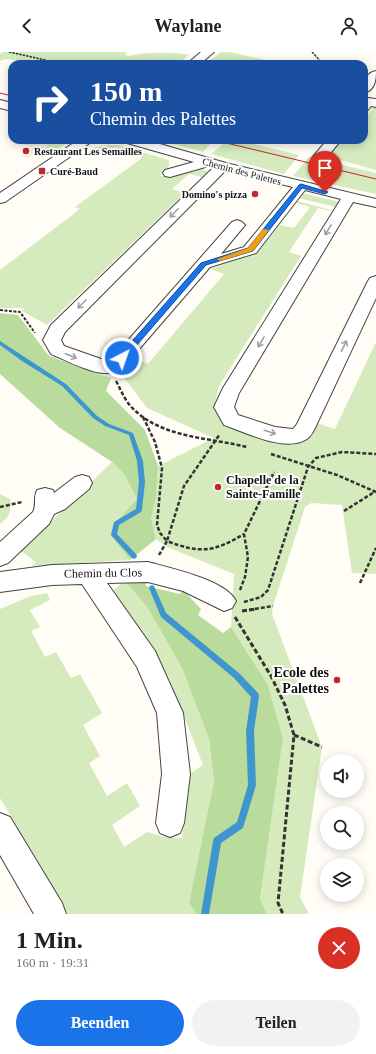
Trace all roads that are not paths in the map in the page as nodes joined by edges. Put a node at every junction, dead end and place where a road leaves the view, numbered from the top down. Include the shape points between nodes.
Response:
1 (208, 52) edge
2 (198, 60) edge
3 (376, 74) edge
4 (368, 84) edge
5 (81, 144) edge
6 (145, 144) edge
7 (321, 144) edge
8 (329, 144) edge
9 (172, 152) junction
10 (215, 164) junction
11 (301, 186) junction
12 (348, 197) junction
13 (0, 199) edge
14 (376, 203) edge
15 (237, 226) dead end
16 (204, 264) junction
17 (376, 281) edge
18 (82, 483) dead end
19 (0, 556) edge
20 (88, 574) junction
21 (0, 582) edge
22 (231, 606) road end
23 (170, 823) dead end
24 (0, 827) edge
25 (51, 914) edge

1 - 2 street
3 - 4 street
5 - 13 street
6 - 9 street, Chemin des Palettes
7 - 8 street via 314,157
9 - 10 street, Chemin des Palettes
9 - 10 street via 174,162 170,173
10 - 11 street, Chemin des Palettes
10 -> 16 street via 57,329 52,340 57,350 107,367 122,358
11 - 12 street, Chemin des Palettes
11 - 16 street via 250,250
12 - 14 street, Chemin des Palettes
12 -> 17 street via 230,393 224,407 231,420 277,435 298,435 305,428
15 - 16 street
18 - 19 street via 57,504 46,502 41,518
20 - 21 street, Chemin du Clos via 52,575
20 - 22 street, Chemin du Clos via 148,572 188,582
20 - 23 street via 146,659 170,713 176,774
24 - 25 street

